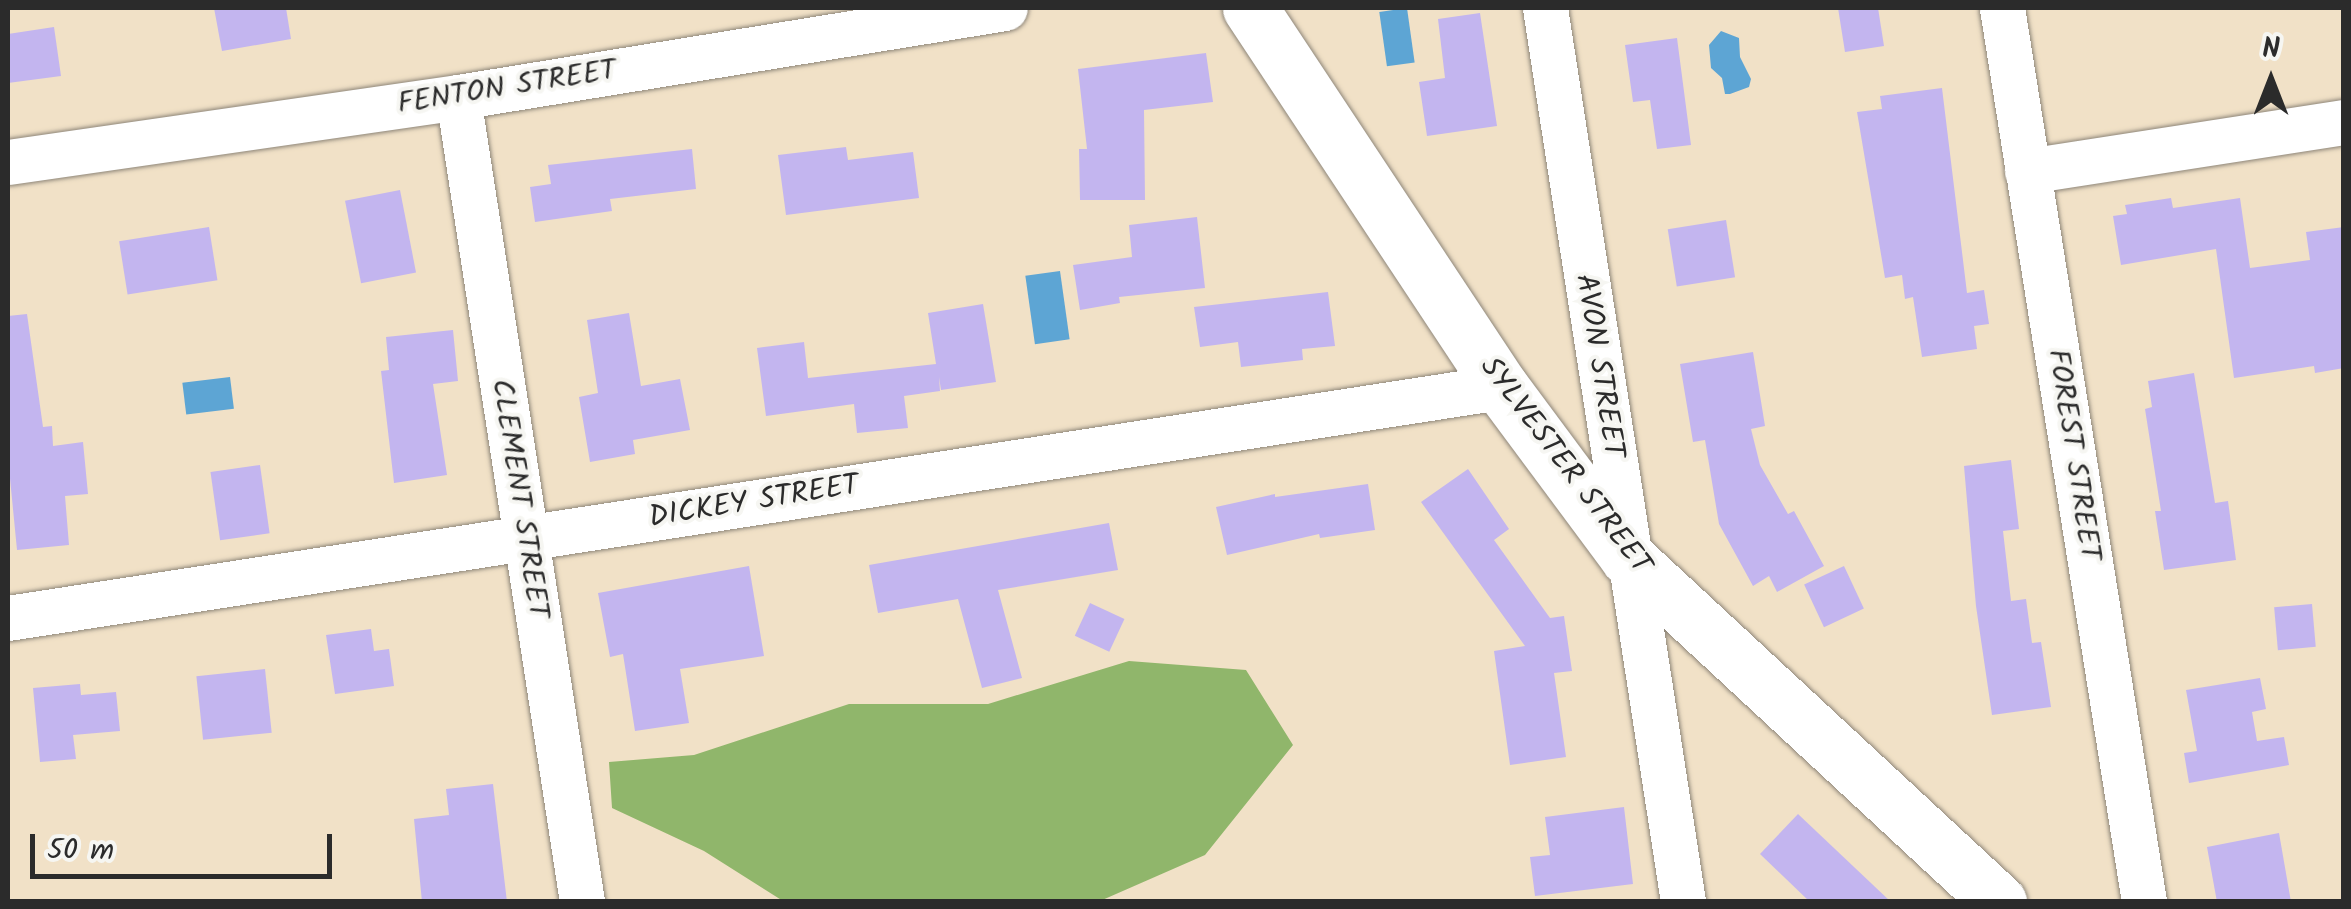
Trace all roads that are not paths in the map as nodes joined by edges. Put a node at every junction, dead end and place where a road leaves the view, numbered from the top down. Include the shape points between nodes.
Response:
1 (1006, 8) edge
2 (1250, 8) edge
3 (1545, 8) edge
4 (2002, 8) edge
5 (458, 97) junction
6 (2344, 122) edge
7 (8, 162) edge
8 (2028, 172) junction
9 (1501, 387) junction
10 (524, 538) junction
11 (1628, 558) junction
12 (8, 618) edge
13 (582, 902) edge
14 (1683, 902) edge
15 (1999, 902) edge
16 (2144, 902) edge

1 - 5 street, FENTON STREET
2 - 9 street, SYLVESTER STREET
3 - 11 street, AVON STREET
4 - 8 street, FOREST STREET
5 - 7 street, FENTON STREET
5 - 10 street, CLEMENT STREET
6 - 8 street
8 - 16 street, FOREST STREET
9 - 10 street, DICKEY STREET
9 - 11 street, SYLVESTER STREET
10 - 12 street, DICKEY STREET
10 - 13 street, CLEMENT STREET
11 - 14 street, AVON STREET
11 - 15 street, SYLVESTER STREET

